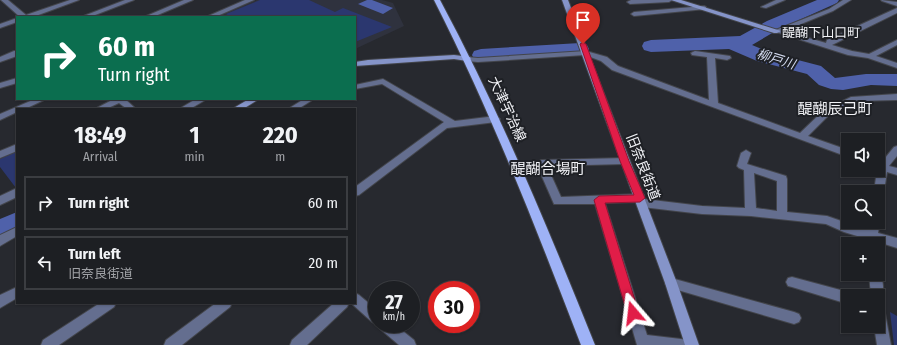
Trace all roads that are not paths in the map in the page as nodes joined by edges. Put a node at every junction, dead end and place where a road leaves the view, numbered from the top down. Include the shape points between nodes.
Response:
1 (18, 0) edge
2 (76, 0) edge
3 (131, 0) edge
4 (190, 0) edge
5 (234, 0) edge
6 (251, 0) edge
7 (437, 0) edge
8 (566, 0) edge
9 (670, 0) edge
10 (674, 0) edge
11 (782, 0) edge
12 (848, 0) edge
13 (884, 0) edge
14 (6, 2) edge
15 (630, 2) dead end
16 (242, 4) junction
17 (897, 4) edge
18 (764, 7) dead end
19 (704, 8) junction
20 (897, 10) edge
21 (634, 14) dead end
22 (24, 16) edge
23 (28, 16) edge
24 (87, 16) edge
25 (150, 16) edge
26 (212, 16) edge
27 (16, 20) edge
28 (0, 26) edge
29 (770, 29) junction
30 (897, 42) edge
31 (828, 46) junction
32 (695, 52) dead end
33 (16, 53) edge
34 (586, 53) junction
35 (711, 56) junction
36 (870, 56) junction
37 (467, 58) junction
38 (727, 58) dead end
39 (0, 60) edge
40 (356, 64) edge
41 (897, 66) edge
42 (16, 80) edge
43 (0, 86) edge
44 (356, 87) edge
45 (897, 97) edge
46 (40, 100) edge
47 (123, 100) edge
48 (201, 100) edge
49 (253, 100) edge
50 (308, 100) edge
51 (714, 104) junction
52 (20, 108) edge
53 (103, 108) edge
54 (131, 108) edge
55 (185, 108) edge
56 (238, 108) edge
57 (294, 108) edge
58 (16, 110) edge
59 (0, 117) edge
60 (496, 119) junction
61 (453, 124) junction
62 (801, 137) junction
63 (16, 147) edge
64 (897, 149) edge
65 (841, 151) edge
66 (746, 154) dead end
67 (0, 155) edge
68 (625, 161) junction
69 (885, 161) edge
70 (749, 168) junction
71 (885, 168) edge
72 (897, 172) edge
73 (356, 191) edge
74 (16, 193) edge
75 (599, 200) junction
76 (0, 201) edge
77 (641, 201) junction
78 (751, 212) junction
79 (782, 215) junction
80 (16, 233) edge
81 (865, 237) edge
82 (0, 241) edge
83 (885, 242) edge
84 (897, 243) edge
85 (792, 282) dead end
86 (671, 283) junction
87 (16, 293) edge
88 (841, 296) edge
89 (356, 300) edge
90 (0, 302) edge
91 (109, 304) edge
92 (225, 304) edge
93 (342, 304) edge
94 (368, 310) edge
95 (794, 318) dead end
96 (395, 333) edge
97 (882, 333) edge
98 (48, 345) edge
99 (171, 345) edge
100 (297, 345) edge
101 (409, 345) edge
102 (588, 345) edge
103 (681, 345) edge
104 (692, 345) edge
105 (884, 345) edge

1 - 14 street
2 - 23 street
3 - 24 street
4 - 25 street
5 - 16 street
6 - 16 street
7 - 37 main road, 大津宇治線
8 - 34 street, 旧奈良街道
9 - 15 street
10 - 19 street
11 - 18 street
12 - 29 street via 831,10
13 - 17 street
14 - 22 street
16 - 26 street
19 - 21 street
19 - 29 street
20 - 31 street via 830,42
27 - 28 street
29 - 31 street
30 - 36 street
31 - 36 street
32 - 35 street
33 - 39 street
34 - 37 street via 478,60
34 - 51 street via 604,59 616,68
34 - 68 street, 旧奈良街道
35 - 38 street
35 - 51 street
36 - 41 street
37 - 40 street
37 - 60 main road, 大津宇治線
42 - 43 street
44 - 61 street via 383,81
45 - 62 street via 854,99 827,112
46 - 52 street
47 - 53 street
47 - 54 street
48 - 55 street
49 - 56 street
50 - 57 street
51 - 62 street
58 - 59 street
60 - 61 street
60 - 102 main road, 大津宇治線
61 - 73 street via 445,124
62 - 65 street
63 - 67 street
64 - 69 street
66 - 70 street via 742,166
68 - 75 street via 541,163 558,202
68 - 77 street, 旧奈良街道
70 - 78 street
70 - 79 street via 782,179
71 - 72 street
74 - 76 street
75 - 77 street
75 - 103 street via 642,341
77 - 78 street via 702,210
77 - 86 street, 旧奈良街道
78 - 79 street
79 - 81 street via 827,220
80 - 82 street
83 - 84 street
85 - 88 street
86 - 95 street
86 - 104 street, 旧奈良街道
87 - 90 street
89 - 94 street
91 - 98 street
92 - 99 street
93 - 100 street
96 - 101 street
97 - 105 street

